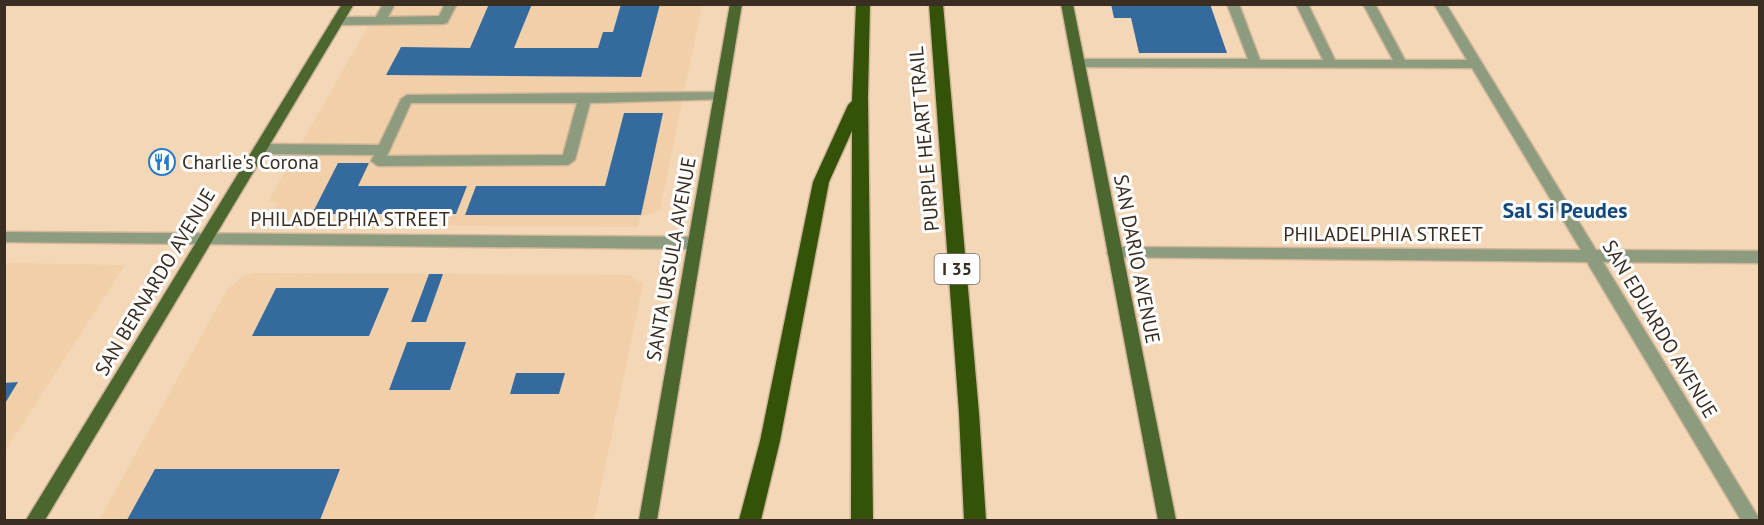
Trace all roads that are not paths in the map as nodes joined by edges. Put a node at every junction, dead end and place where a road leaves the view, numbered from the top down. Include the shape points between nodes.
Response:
1 (348, 4) edge
2 (389, 4) edge
3 (451, 4) edge
4 (736, 4) edge
5 (1066, 4) edge
6 (1233, 4) edge
7 (1302, 4) edge
8 (1369, 4) edge
9 (1440, 4) edge
10 (863, 11) edge
11 (936, 11) edge
12 (337, 21) junction
13 (380, 21) junction
14 (1080, 63) junction
15 (1256, 64) junction
16 (1331, 64) junction
17 (1401, 64) junction
18 (1476, 64) junction
19 (721, 96) junction
20 (860, 98) junction
21 (585, 99) junction
22 (260, 150) junction
23 (383, 150) junction
24 (4, 237) edge
25 (206, 239) junction
26 (695, 243) junction
27 (1114, 253) junction
28 (1592, 257) junction
29 (1760, 257) edge
30 (969, 413) junction
31 (35, 520) edge
32 (648, 520) edge
33 (750, 520) edge
34 (862, 520) edge
35 (975, 520) edge
36 (984, 520) edge
37 (1167, 520) edge
38 (1751, 520) edge

1 - 12 main road, SAN BERNARDO AVENUE
2 - 13 street
3 - 13 street via 444,20
4 - 19 main road, SANTA URSULA AVENUE
5 - 14 main road, SAN DARIO AVENUE
6 - 15 street
7 - 16 street
8 - 17 street
9 - 18 street, SAN EDUARDO AVENUE
10 - 20 highway
11 - 30 highway, PURPLE HEART TRAIL / I 35
12 - 13 street
12 - 22 main road, SAN BERNARDO AVENUE
14 - 15 street
14 - 27 main road, SAN DARIO AVENUE
15 - 16 street
16 - 17 street
17 - 18 street
18 - 28 street, SAN EDUARDO AVENUE
19 - 21 street
19 - 26 main road, SANTA URSULA AVENUE
20 - 33 highway via 821,182 770,441
20 - 34 highway
21 - 23 street via 407,99
21 - 23 street via 568,160 378,160
22 - 23 street
22 - 25 main road, SAN BERNARDO AVENUE
24 - 25 street, PHILADELPHIA STREET
25 - 26 street, PHILADELPHIA STREET
25 - 31 main road, SAN BERNARDO AVENUE
26 - 32 main road, SANTA URSULA AVENUE
27 - 28 street, PHILADELPHIA STREET
27 - 37 main road, SAN DARIO AVENUE
28 - 29 street, PHILADELPHIA STREET
28 - 38 street, SAN EDUARDO AVENUE
30 - 35 highway, PURPLE HEART TRAIL / I 35
30 - 36 highway

